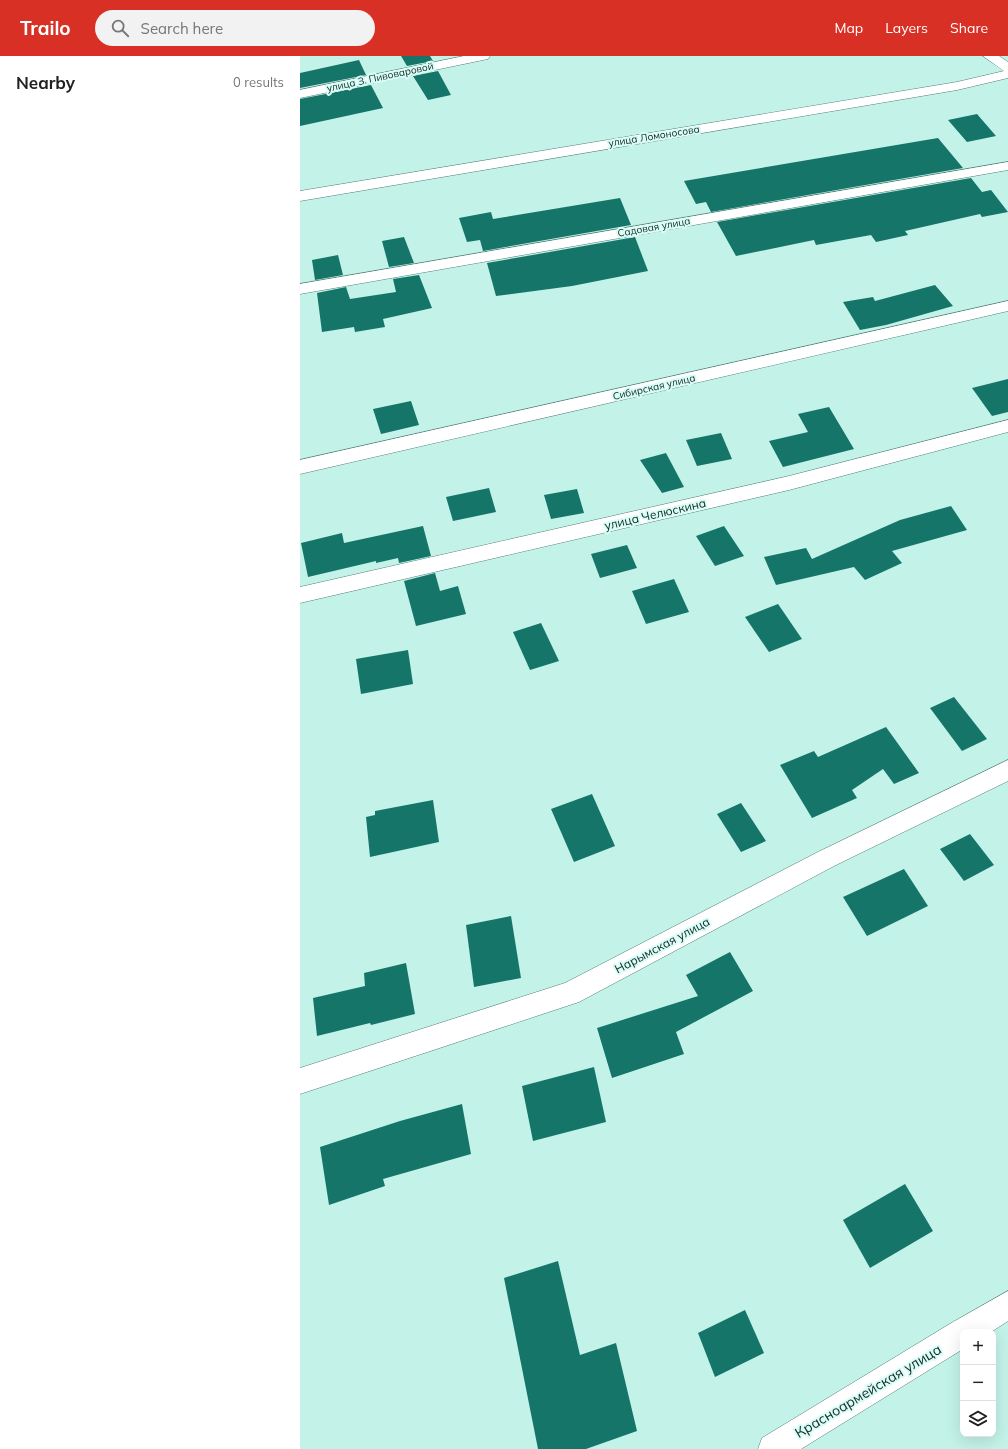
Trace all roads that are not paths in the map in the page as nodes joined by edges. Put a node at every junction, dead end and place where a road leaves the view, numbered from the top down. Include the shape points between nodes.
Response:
1 (483, 56) edge
2 (990, 56) edge
3 (1008, 68) edge
4 (1008, 74) edge
5 (300, 94) edge
6 (1008, 166) edge
7 (300, 196) edge
8 (300, 289) edge
9 (1008, 306) edge
10 (1008, 426) edge
11 (300, 467) edge
12 (300, 595) edge
13 (1008, 770) edge
14 (300, 1081) edge
15 (1008, 1305) edge
16 (968, 1329) edge
17 (960, 1334) edge
18 (772, 1449) edge

1 - 5 street, улица З. Пивоваровой
2 - 3 street
4 - 7 street, улица Ломоносова via 957,86
6 - 8 street, Садовая улица
9 - 11 street, Сибирская улица
10 - 12 street, улица Челюскина via 789,483
13 - 14 street, Нарымская улица via 826,859 570,993
15 - 16 street, Красноармейская улица
17 - 18 street, Красноармейская улица

